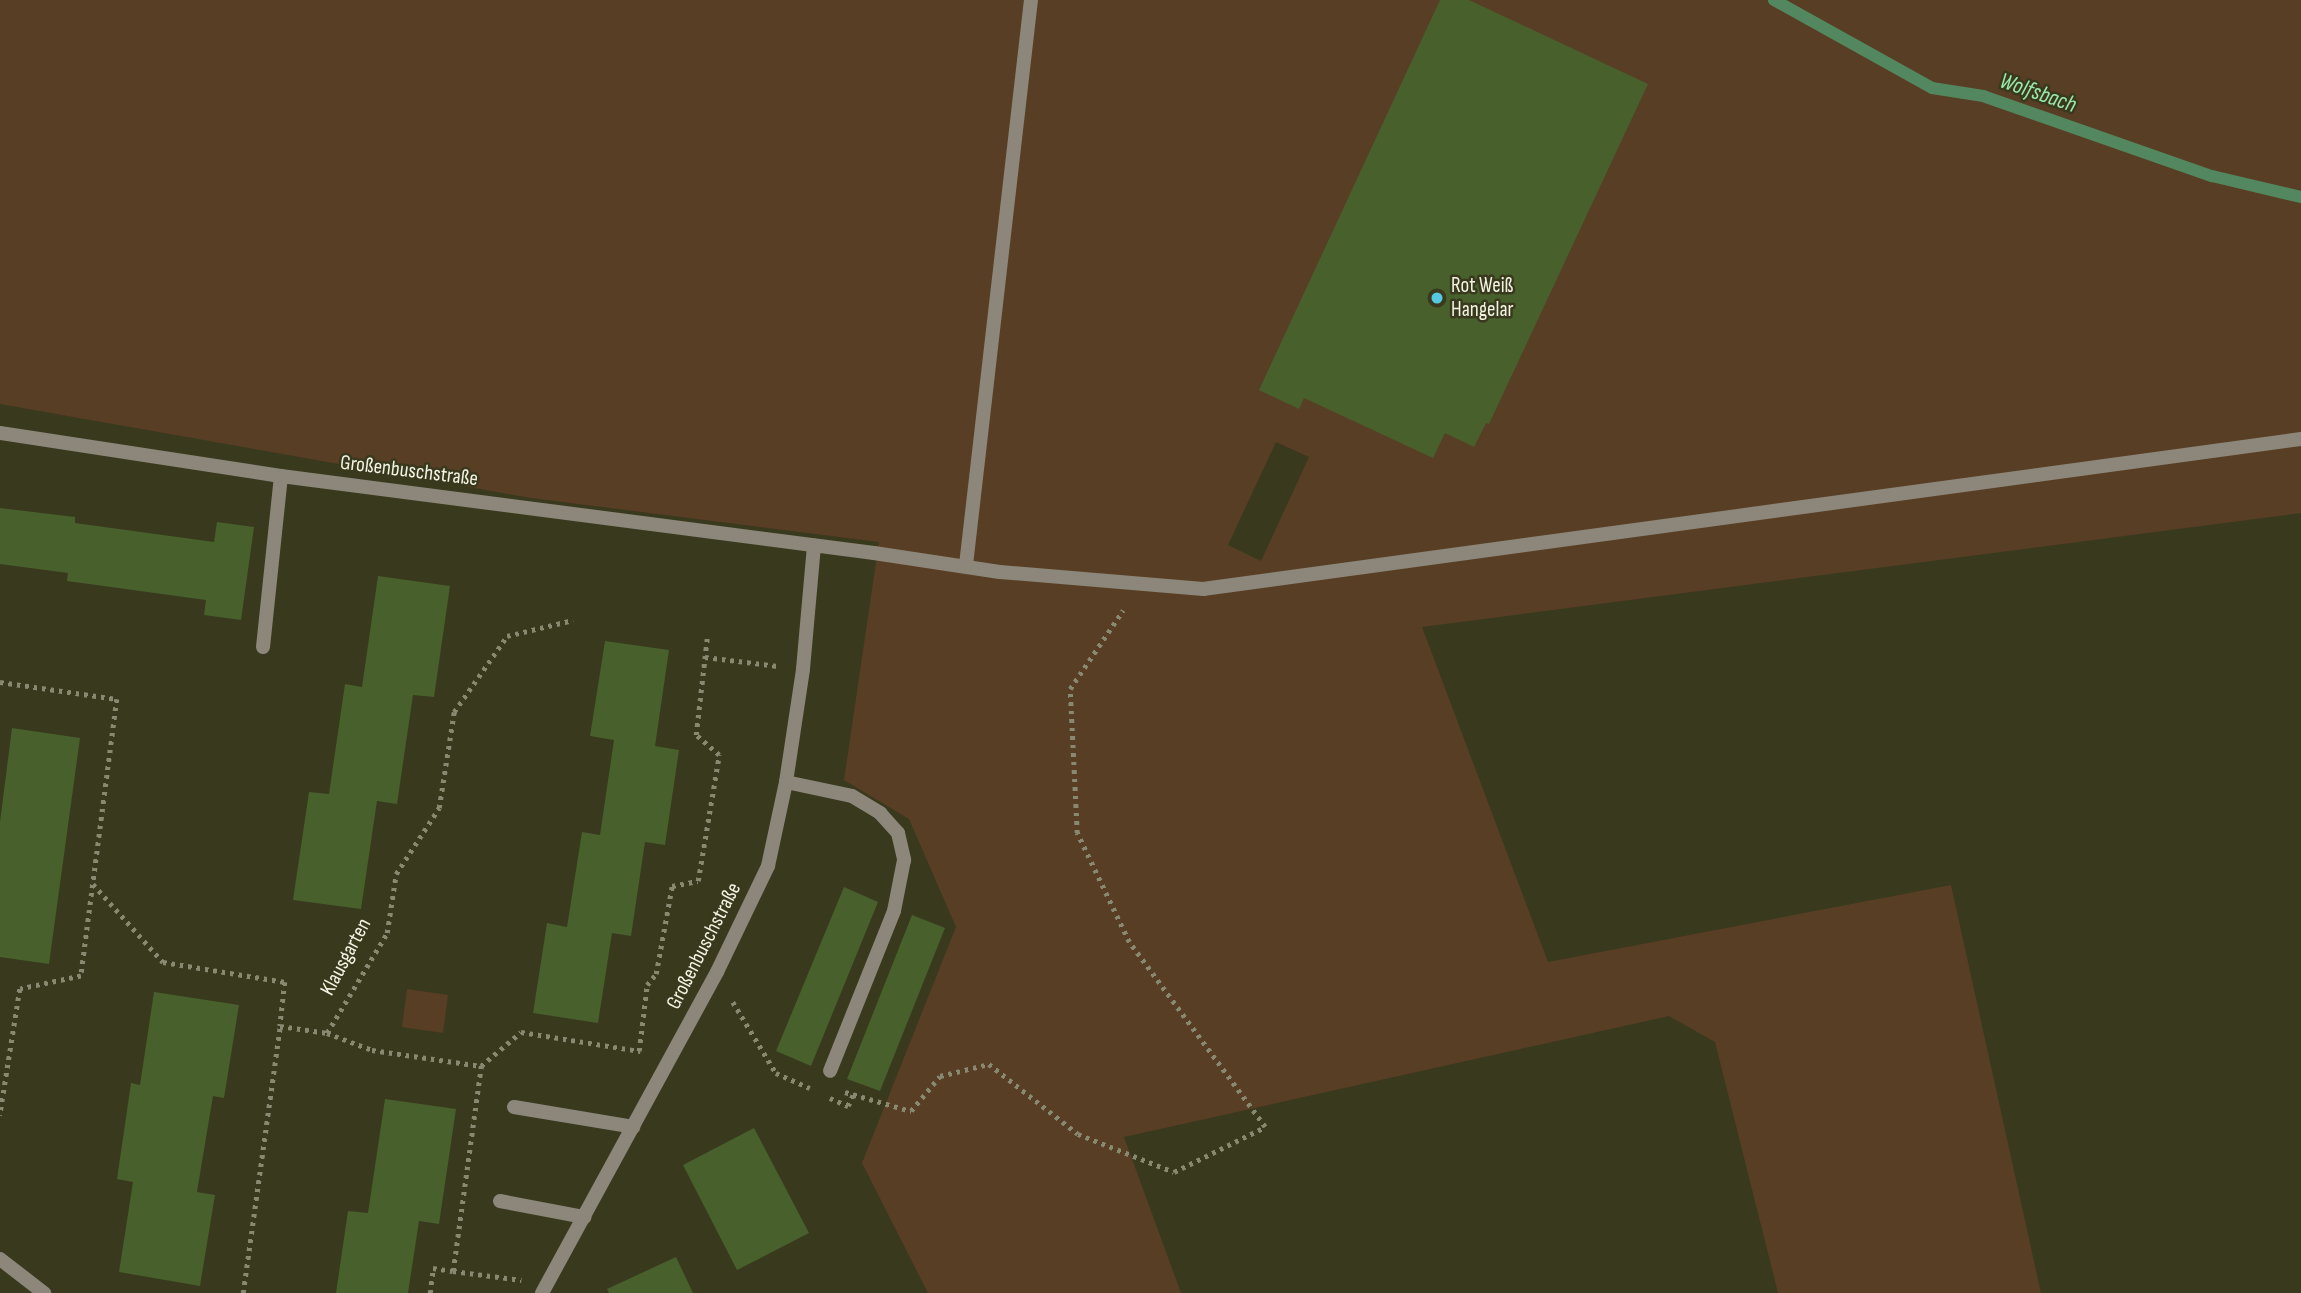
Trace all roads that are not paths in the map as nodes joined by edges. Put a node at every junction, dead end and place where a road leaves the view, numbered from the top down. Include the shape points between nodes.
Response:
1 (1031, 0) edge
2 (0, 433) edge
3 (2301, 439) edge
4 (281, 476) junction
5 (814, 545) junction
6 (966, 565) junction
7 (263, 647) dead end
8 (786, 782) junction
9 (830, 1071) dead end
10 (514, 1107) dead end
11 (633, 1127) junction
12 (500, 1200) dead end
13 (584, 1217) junction
14 (0, 1259) edge
15 (545, 1289) edge
16 (44, 1293) edge

1 - 6 street
2 - 4 street, Großenbuschstraße
3 - 6 street, Großenbuschstraße via 1203,589
4 - 5 street, Großenbuschstraße
4 - 7 street
5 - 6 street, Großenbuschstraße
5 - 8 street, Großenbuschstraße via 803,669
8 - 9 street via 852,796 880,813 898,833 904,860 894,911
8 - 11 street, Großenbuschstraße via 768,866
10 - 11 street
11 - 13 street, Großenbuschstraße
12 - 13 street
13 - 15 street, Großenbuschstraße
14 - 16 street

